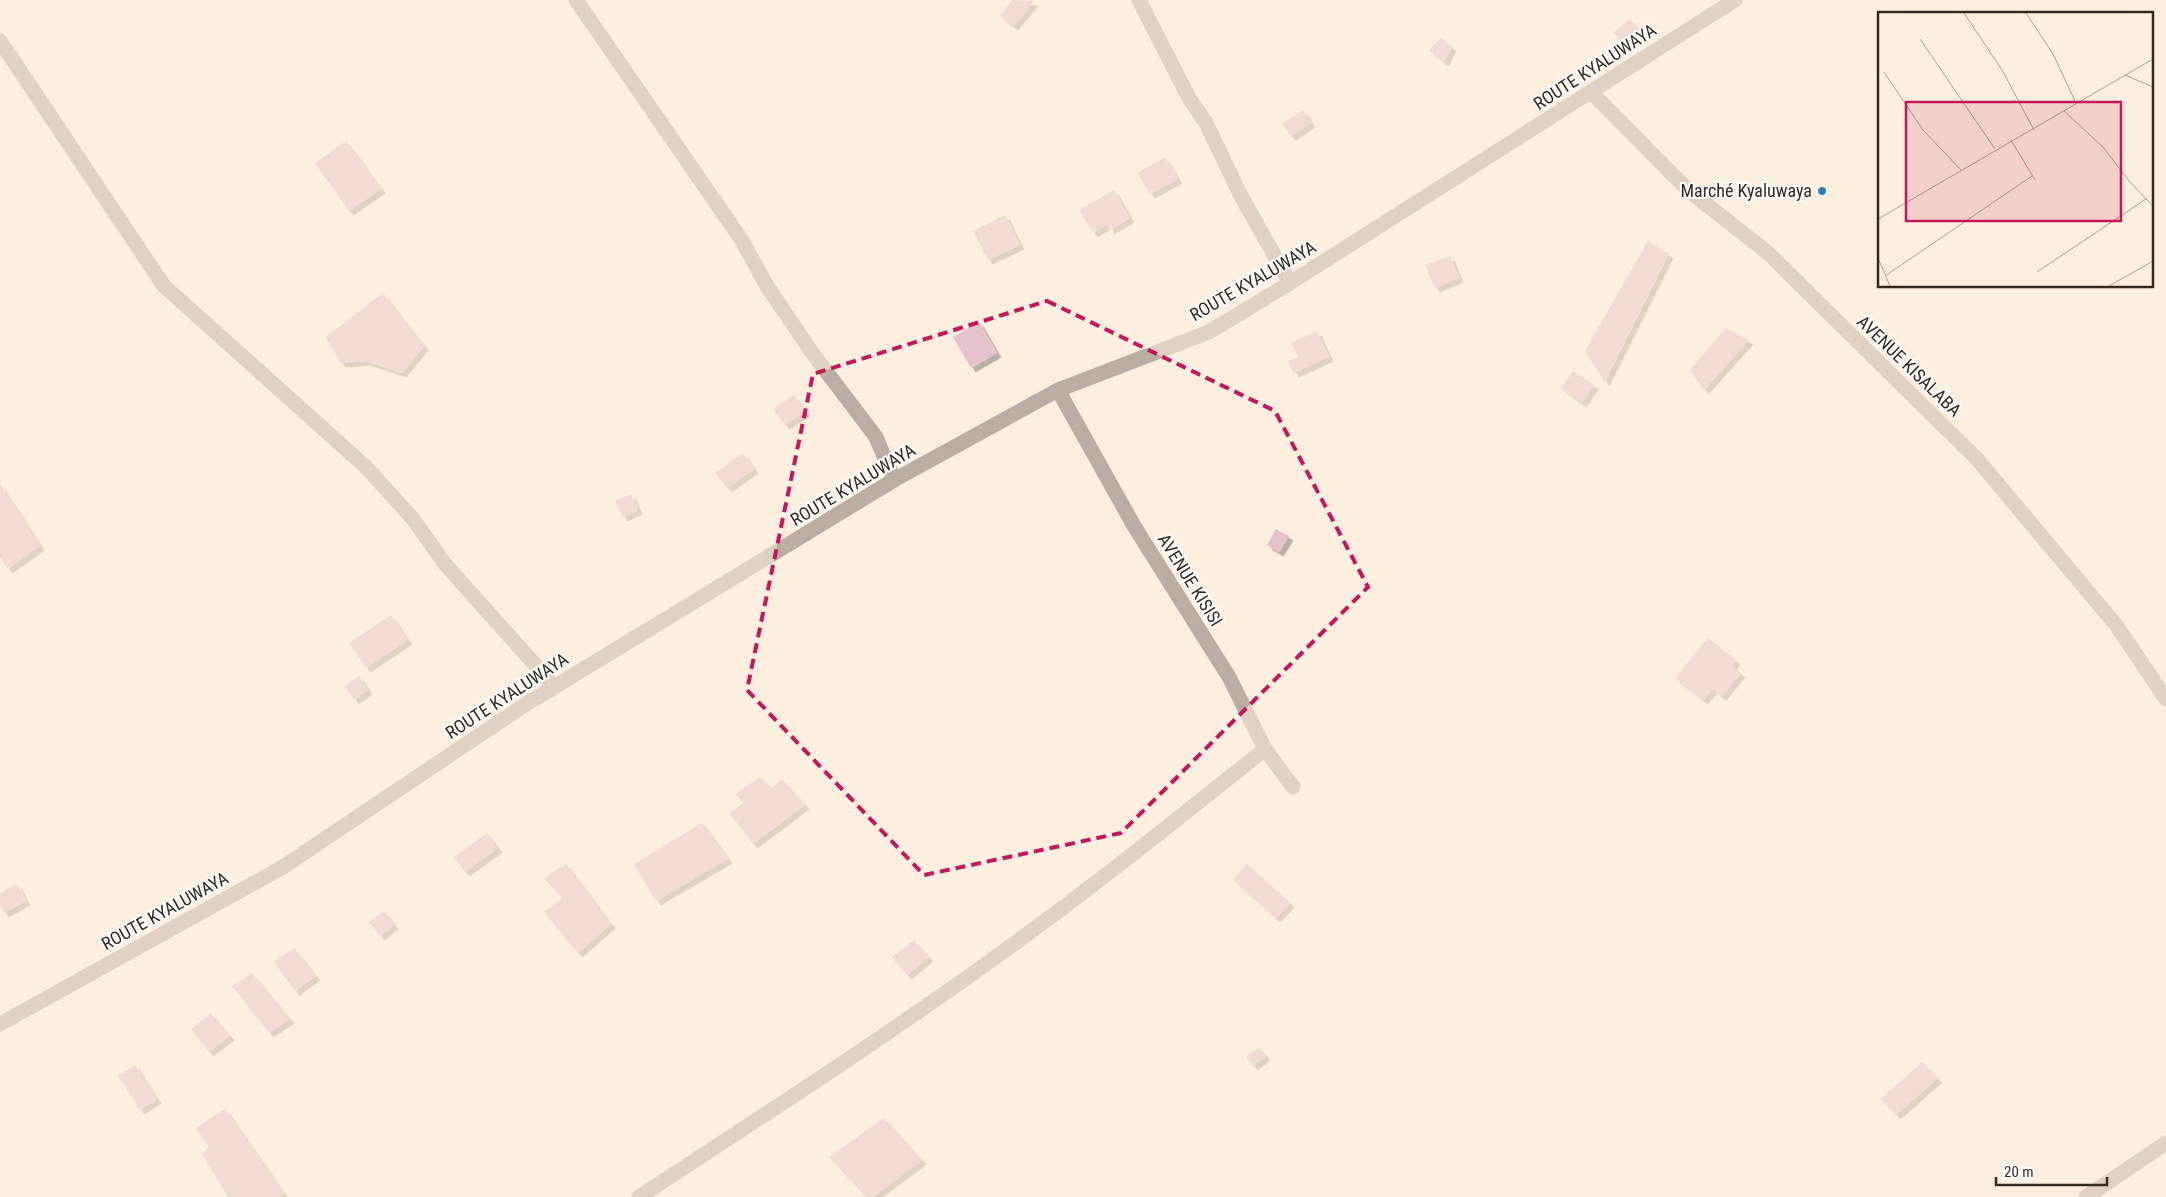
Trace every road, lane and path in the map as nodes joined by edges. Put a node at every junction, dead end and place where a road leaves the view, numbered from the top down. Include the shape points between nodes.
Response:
1 (576, 0) edge
2 (1139, 0) edge
3 (1736, 0) edge
4 (1710, 6) edge
5 (0, 41) edge
6 (1591, 92) junction
7 (1290, 283) junction
8 (1058, 390) junction
9 (894, 480) junction
10 (555, 687) junction
11 (2166, 699) edge
12 (1265, 749) junction
13 (1293, 787) dead end
14 (0, 1024) edge
15 (2166, 1143) edge
16 (639, 1197) edge
17 (2086, 1197) edge

1 - 9 street via 741,239 767,286 812,354 876,437
2 - 7 street
3 - 4 street, ROUTE KYALUWAYA
4 - 6 street, ROUTE KYALUWAYA
5 - 10 street via 164,286 366,467 413,519 445,564
6 - 7 street, ROUTE KYALUWAYA
6 - 11 street, AVENUE KISALABA via 1688,190 1768,253 1977,460 2116,626
7 - 8 street, ROUTE KYALUWAYA via 1209,332
8 - 9 street, ROUTE KYALUWAYA
8 - 12 street, AVENUE KISISI via 1134,526 1229,677
9 - 10 street, ROUTE KYALUWAYA
10 - 14 street, ROUTE KYALUWAYA via 283,867
12 - 13 street, AVENUE KISISI
12 - 16 street via 1148,843 1011,946 886,1035
15 - 17 street

